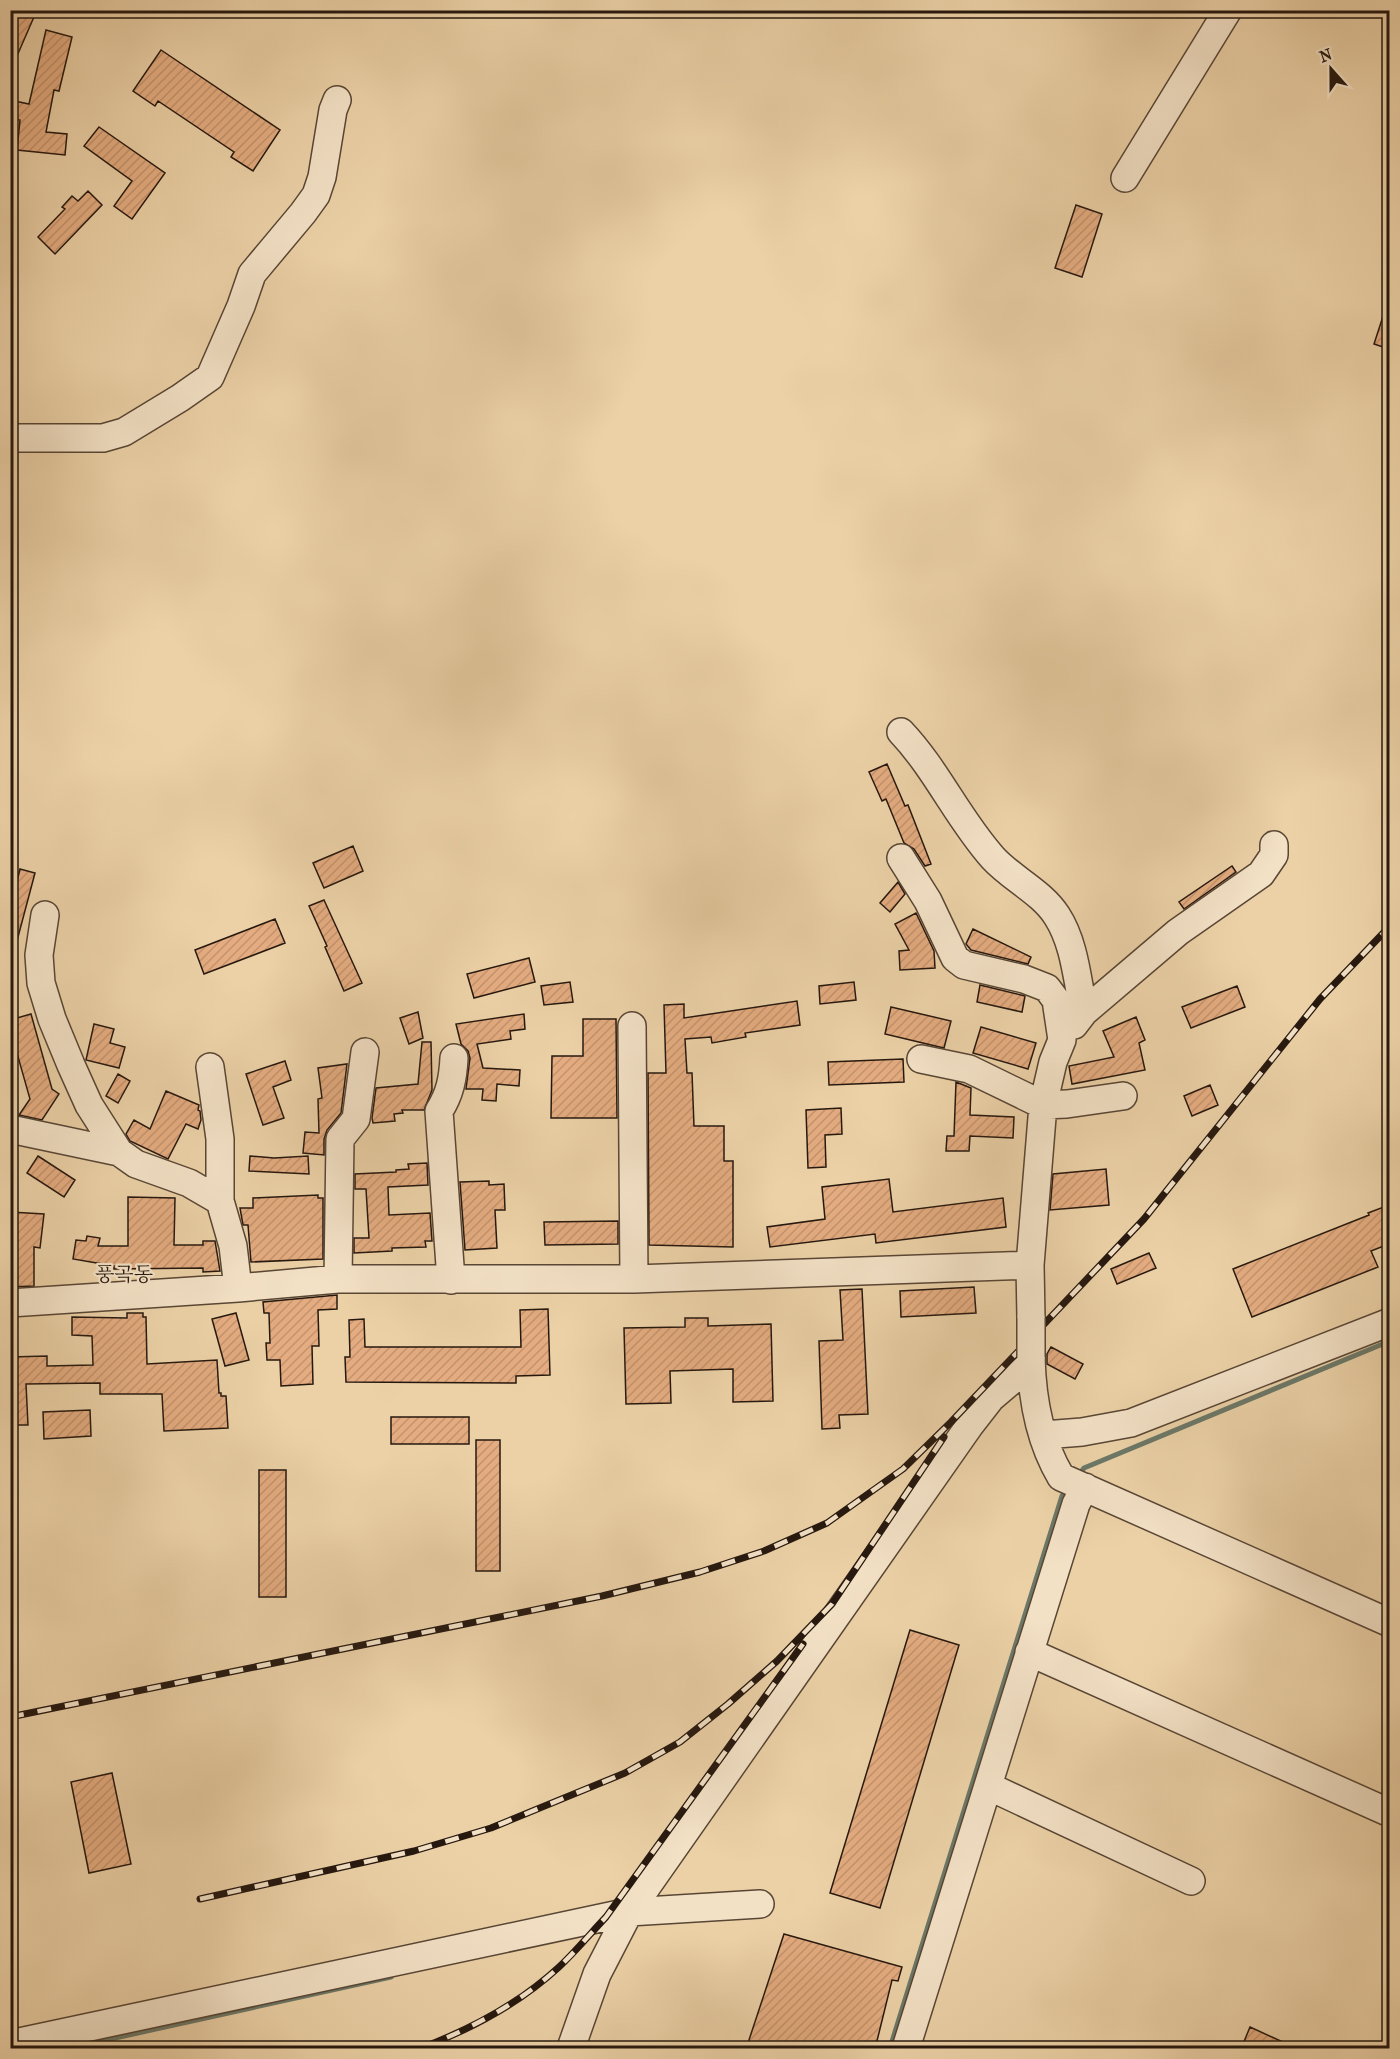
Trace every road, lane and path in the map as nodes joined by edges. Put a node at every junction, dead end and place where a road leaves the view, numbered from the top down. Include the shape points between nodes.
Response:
1 (1228, 10) edge
2 (337, 100) dead end
3 (1125, 177) dead end
4 (10, 438) edge
5 (901, 732) dead end
6 (1274, 845) dead end
7 (901, 858) dead end
8 (45, 915) dead end
9 (1084, 1012) junction
10 (632, 1026) dead end
11 (1062, 1040) junction
12 (365, 1052) dead end
13 (454, 1058) dead end
14 (921, 1059) dead end
15 (210, 1067) dead end
16 (1124, 1096) dead end
17 (1043, 1104) junction
18 (10, 1130) edge
19 (118, 1152) junction
20 (220, 1201) junction
21 (1030, 1265) junction
22 (338, 1279) junction
23 (451, 1280) junction
24 (634, 1280) junction
25 (238, 1288) junction
26 (10, 1303) edge
27 (1389, 1322) edge
28 (1031, 1361) junction
29 (1044, 1436) junction
30 (1075, 1483) junction
31 (1389, 1623) edge
32 (1029, 1652) junction
33 (988, 1786) junction
34 (1389, 1814) edge
35 (1191, 1881) dead end
36 (760, 1904) dead end
37 (629, 1911) junction
38 (10, 2044) edge
39 (571, 2049) edge
40 (906, 2049) edge

1 - 3 street
2 - 4 street via 316,195 252,274 210,377 124,432 103,438
5 - 9 street via 993,858 1056,915 1070,942
6 - 9 street via 1274,855 1261,874 1178,932
7 - 11 street via 928,901 955,958 964,966 1047,988 1056,1000
8 - 19 street via 39,955 41,983 52,1019 89,1105
9 - 11 street
10 - 24 street
11 - 17 street
12 - 22 street via 356,1119 340,1139
13 - 23 street via 447,1098 440,1111
14 - 17 street via 969,1069
15 - 20 street via 220,1139
16 - 17 street
17 - 21 street
18 - 19 street
19 - 20 street via 136,1164 189,1183
20 - 25 street via 233,1246
21 - 24 street
21 - 28 street, bridge
22 - 23 street
22 - 25 street
23 - 24 street
25 - 26 street
27 - 29 street via 1131,1423
28 - 29 street
28 - 37 street via 991,1398 970,1425
29 - 30 street via 1052,1462
30 - 31 street
30 - 32 street via 1076,1504
32 - 33 street
32 - 34 street
33 - 35 street
33 - 40 street
36 - 37 street
37 - 38 street
37 - 39 street via 597,1974

